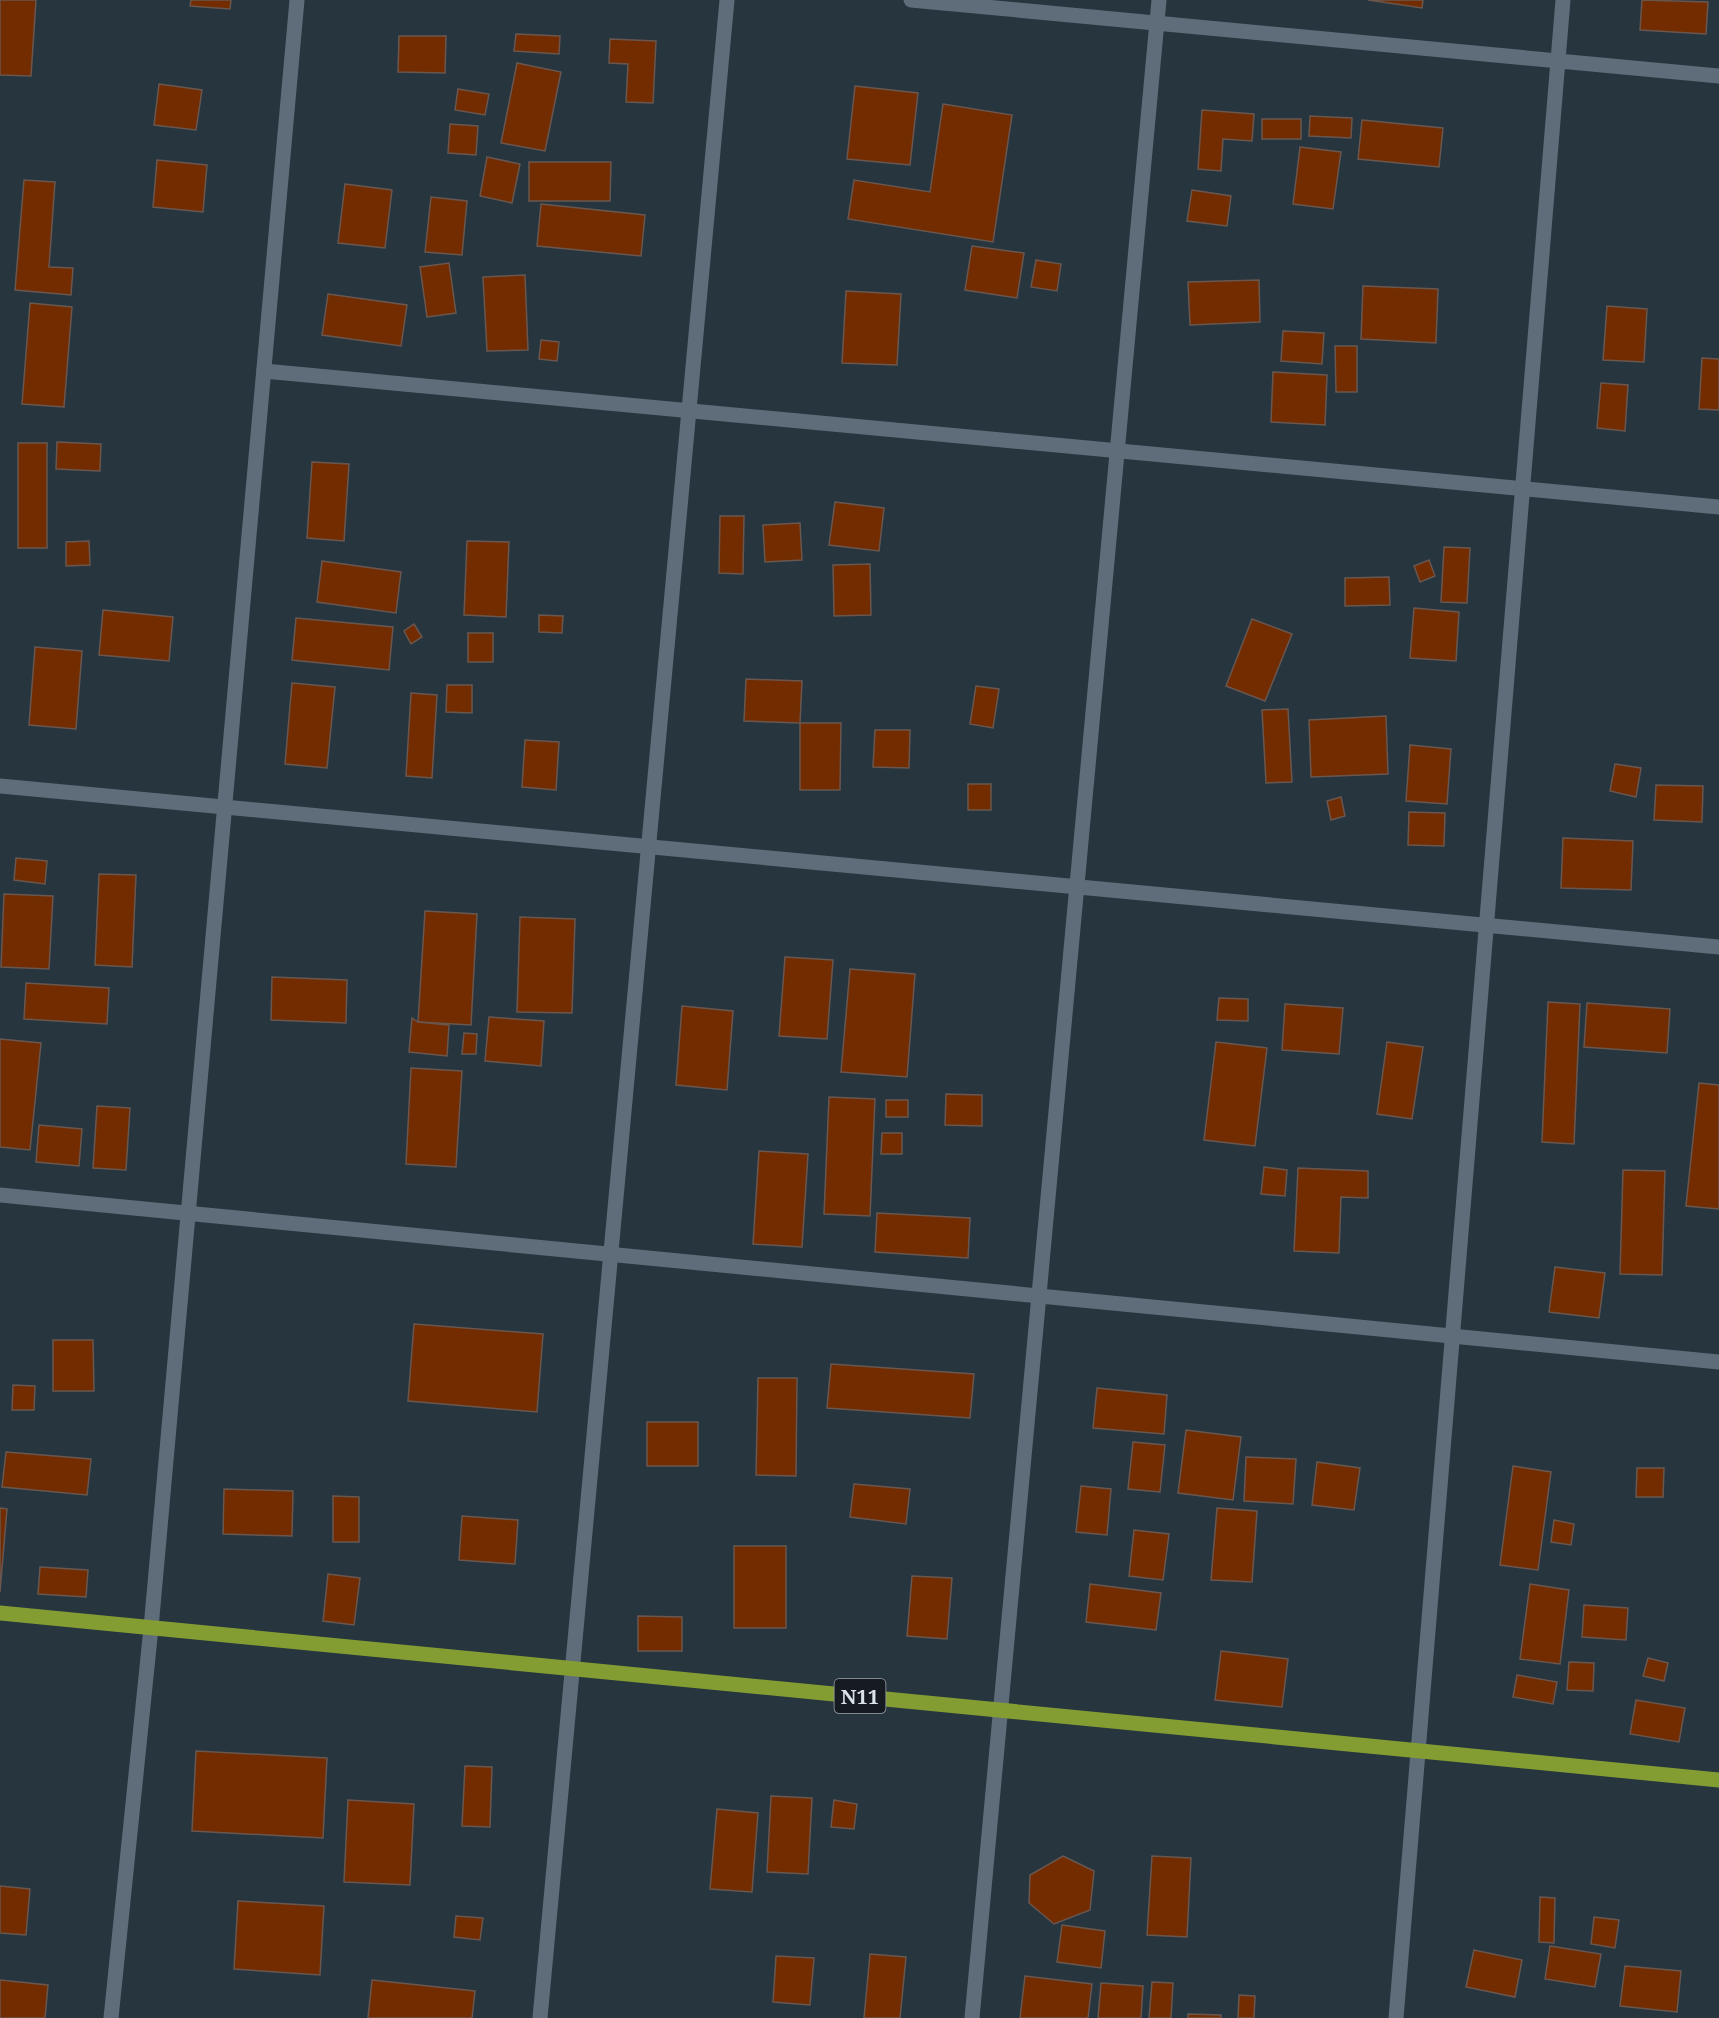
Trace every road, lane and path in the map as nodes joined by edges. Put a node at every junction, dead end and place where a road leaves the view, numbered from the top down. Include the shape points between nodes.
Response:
1 (297, 0) edge
2 (727, 0) edge
3 (911, 0) edge
4 (1159, 0) edge
5 (1563, 0) edge
6 (1156, 23) junction
7 (1558, 61) junction
8 (1719, 76) edge
9 (264, 371) junction
10 (690, 410) junction
11 (1117, 450) junction
12 (1523, 489) junction
13 (1719, 507) edge
14 (0, 786) edge
15 (225, 807) junction
16 (649, 847) junction
17 (1076, 887) junction
18 (1486, 925) junction
19 (1719, 947) edge
20 (0, 1196) edge
21 (188, 1214) junction
22 (611, 1254) junction
23 (1038, 1296) junction
24 (1453, 1336) junction
25 (1719, 1362) edge
26 (0, 1613) edge
27 (151, 1628) junction
28 (573, 1669) junction
29 (1000, 1710) junction
30 (1418, 1751) junction
31 (1719, 1780) edge
32 (111, 2018) edge
33 (540, 2018) edge
34 (972, 2018) edge
35 (1396, 2018) edge

1 - 9 street
2 - 10 street
3 - 6 street
4 - 6 street
5 - 7 street
6 - 7 street
6 - 11 street
7 - 8 street
7 - 12 street
9 - 10 street
9 - 15 street
10 - 11 street
10 - 16 street
11 - 12 street
11 - 17 street
12 - 13 street
12 - 18 street
14 - 15 street
15 - 16 street
15 - 21 street
16 - 17 street
16 - 22 street
17 - 18 street
17 - 23 street
18 - 19 street
18 - 24 street
20 - 21 street
21 - 22 street
21 - 27 street
22 - 23 street
22 - 28 street
23 - 24 street
23 - 29 street
24 - 25 street
24 - 30 street
26 - 27 main road, N11
27 - 28 main road, N11
27 - 32 street
28 - 29 main road, N11
28 - 33 street
29 - 30 main road, N11
29 - 34 street
30 - 31 main road, N11
30 - 35 street

